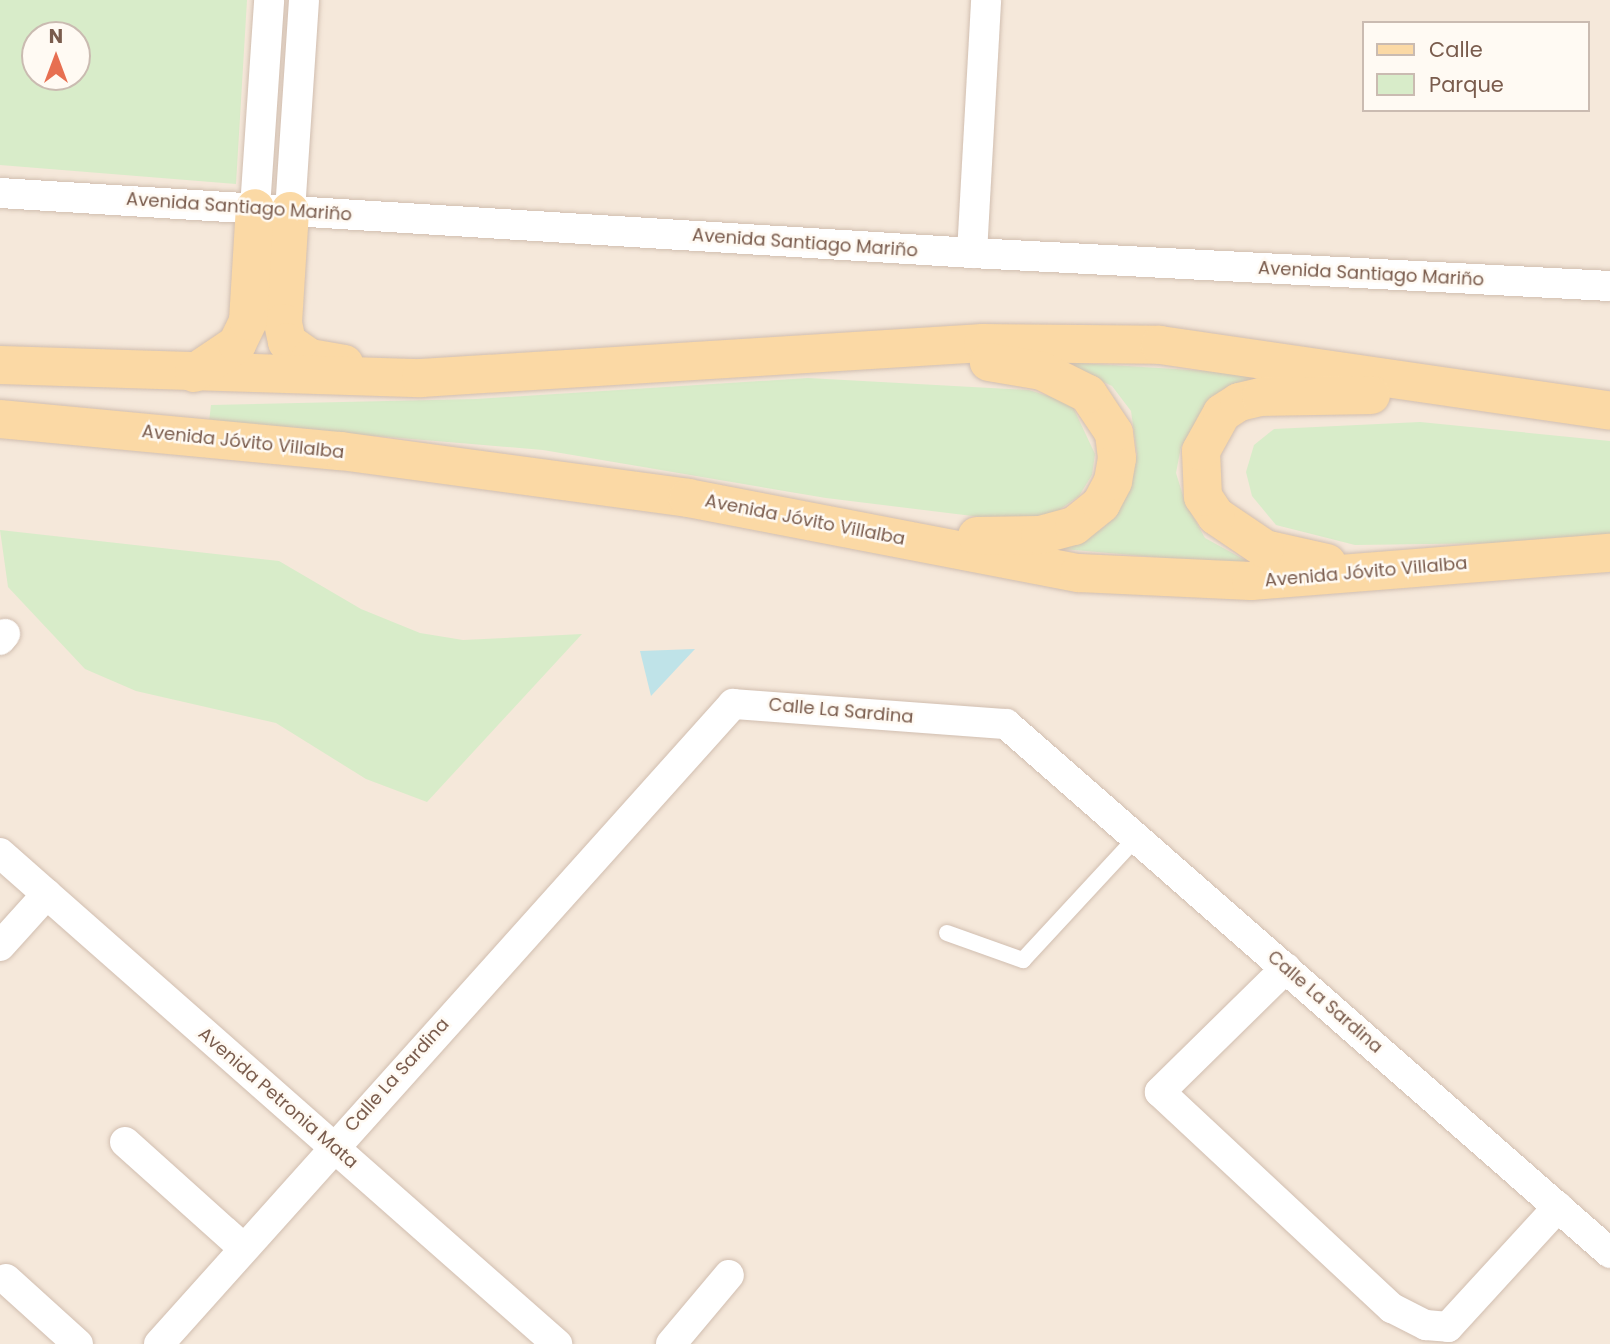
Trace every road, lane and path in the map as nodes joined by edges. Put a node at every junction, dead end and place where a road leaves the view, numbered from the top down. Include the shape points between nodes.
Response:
1 (269, 0) edge
2 (304, 0) edge
3 (986, 0) edge
4 (0, 192) edge
5 (272, 209) junction
6 (972, 253) junction
7 (1610, 286) edge
8 (846, 350) junction
9 (0, 365) edge
10 (194, 373) junction
11 (421, 378) junction
12 (1499, 395) junction
13 (1610, 411) edge
14 (0, 419) edge
15 (828, 524) junction
16 (1610, 554) edge
17 (1364, 571) junction
18 (1137, 837) junction
19 (0, 853) edge
20 (47, 894) junction
21 (947, 933) dead end
22 (0, 946) edge
23 (1286, 968) junction
24 (125, 1142) dead end
25 (332, 1146) junction
26 (1558, 1207) junction
27 (243, 1248) junction
28 (1610, 1253) edge
29 (729, 1275) dead end
30 (6, 1279) dead end
31 (78, 1344) edge
32 (159, 1344) edge
33 (557, 1344) edge
34 (671, 1344) edge

1 - 5 street
2 - 5 street
3 - 6 street
4 - 5 street, Avenida Santiago Mariño
5 - 6 street, Avenida Santiago Mariño
5 - 10 main road via 248,321 236,344
5 - 11 main road via 287,342 310,358
6 - 7 street, Avenida Santiago Mariño
8 - 11 main road
8 - 12 main road via 983,343 1160,345
8 - 15 main road via 1013,364 1042,371 1088,394 1114,433 1117,458 1113,481 1101,504 1074,526 1040,535 998,538
9 - 10 main road
10 - 11 main road
12 - 13 main road
12 - 17 main road via 1261,397 1222,414 1201,451 1200,462 1203,497 1216,516 1265,549
14 - 15 main road, Avenida Jóvito Villalba via 341,451 688,498
15 - 17 main road, Avenida Jóvito Villalba via 1079,573 1251,581
16 - 17 main road, Avenida Jóvito Villalba
18 - 21 lane via 1023,960
18 - 23 street, Calle La Sardina
18 - 25 street, Calle La Sardina via 1006,724 733,704
19 - 20 street, Avenida Petronia Mata
20 - 22 street
20 - 25 street, Avenida Petronia Mata
23 - 26 street, Calle La Sardina
23 - 26 street via 1160,1092 1392,1308 1426,1325 1448,1327
24 - 27 street
25 - 27 street, Calle La Sardina
25 - 33 street, Avenida Petronia Mata
26 - 28 street, Calle La Sardina
27 - 32 street, Calle La Sardina
29 - 34 street
30 - 31 street

